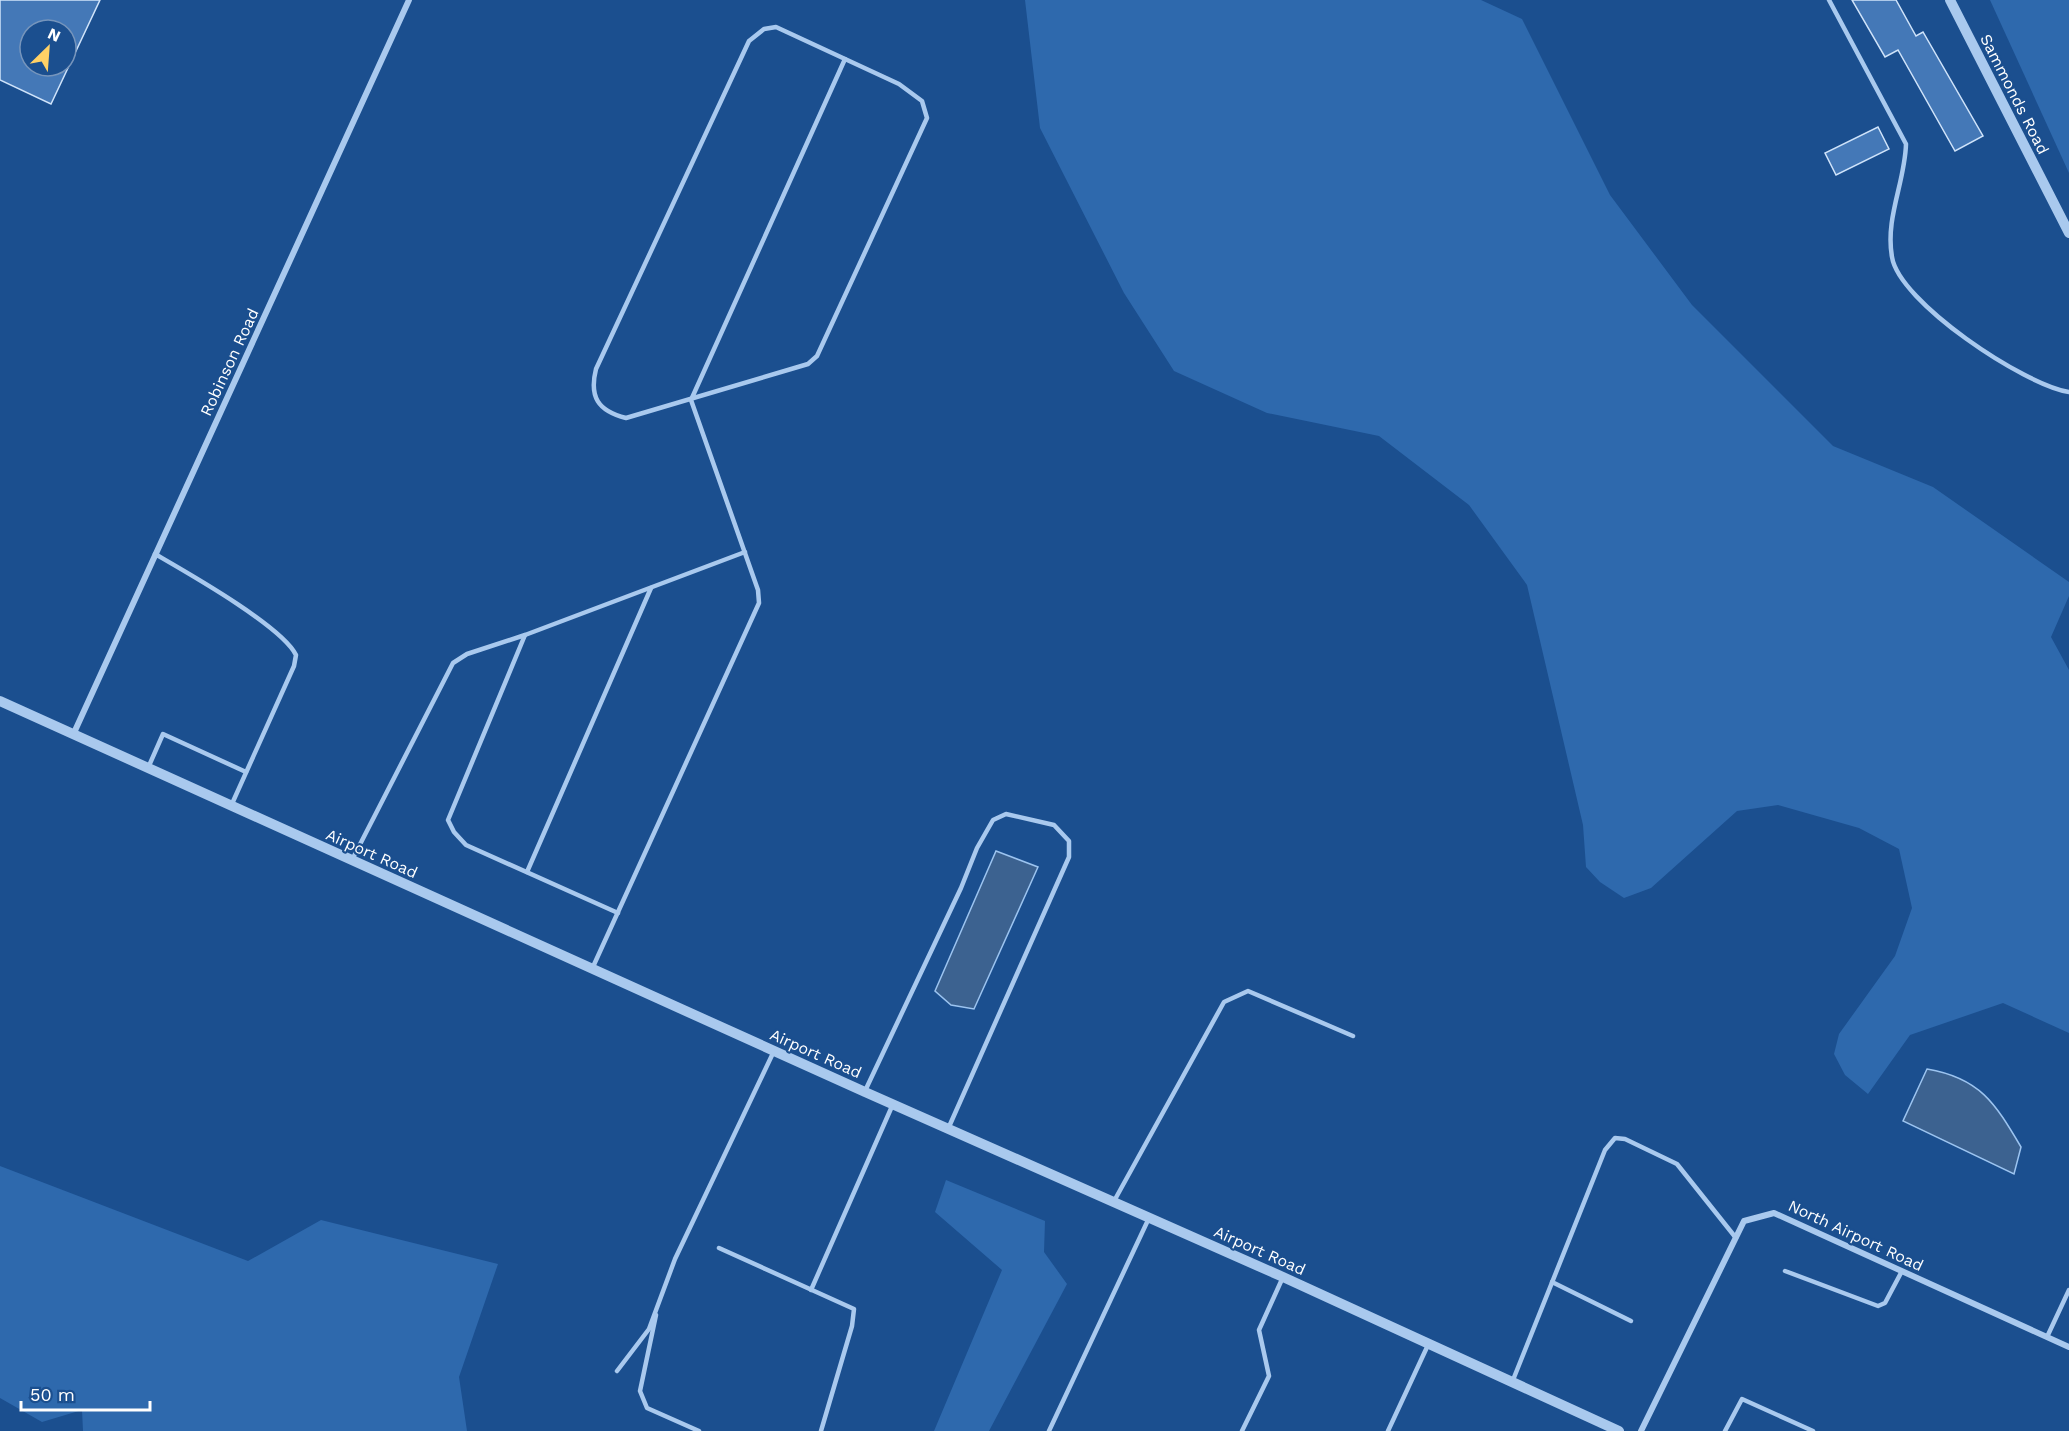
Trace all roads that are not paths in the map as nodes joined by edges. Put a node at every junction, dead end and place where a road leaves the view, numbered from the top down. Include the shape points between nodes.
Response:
1 (409, 0) edge
2 (1829, 0) edge
3 (1950, 0) edge
4 (845, 59) junction
5 (2069, 233) edge
6 (2069, 392) edge
7 (691, 400) junction
8 (745, 552) junction
9 (155, 554) junction
10 (651, 588) junction
11 (525, 635) junction
12 (0, 701) edge
13 (73, 735) junction
14 (148, 768) junction
15 (246, 772) junction
16 (231, 806) junction
17 (352, 860) junction
18 (527, 872) junction
19 (618, 913) junction
20 (592, 969) junction
21 (1353, 1036) dead end
22 (774, 1051) junction
23 (865, 1092) junction
24 (893, 1104) junction
25 (948, 1129) junction
26 (1113, 1203) junction
27 (1149, 1218) junction
28 (1736, 1238) junction
29 (719, 1248) dead end
30 (1785, 1271) dead end
31 (1902, 1271) junction
32 (1283, 1276) junction
33 (1552, 1282) junction
34 (811, 1290) junction
35 (2069, 1290) edge
36 (656, 1312) junction
37 (1631, 1321) dead end
38 (2047, 1337) junction
39 (1428, 1345) junction
40 (2069, 1347) edge
41 (616, 1371) dead end
42 (1512, 1383) junction
43 (699, 1431) edge
44 (821, 1431) edge
45 (1049, 1431) edge
46 (1242, 1431) edge
47 (1388, 1431) edge
48 (1619, 1431) edge
49 (1641, 1431) edge
50 (1725, 1431) edge
51 (1813, 1431) edge

1 - 9 street, Robinson Road
2 - 6 lane via 1906,144 1891,241 1892,259 1902,282 1966,339 2000,362
3 - 5 street, Sammonds Road
4 - 7 lane
4 - 7 lane via 913,92 922,101 927,118 817,356 808,364
4 - 7 lane via 776,27 764,29 749,41 596,369 592,386 599,404 609,414 626,418
7 - 8 lane
8 - 10 lane
8 - 19 lane via 759,603
9 - 13 street, Robinson Road
9 - 15 lane via 221,592 285,640 296,655
10 - 11 lane
10 - 18 lane
11 - 17 lane via 467,654 453,663
11 - 18 lane via 448,820 466,845
12 - 13 street, Airport Road
13 - 14 street, Airport Road
14 - 15 lane via 162,734
14 - 16 street, Airport Road
15 - 16 lane
16 - 17 street, Airport Road
17 - 20 street, Airport Road
18 - 19 lane
19 - 20 lane
20 - 22 street, Airport Road
21 - 26 lane via 1248,991 1224,1002
22 - 23 street, Airport Road
22 - 36 lane via 675,1258
23 - 24 street, Airport Road
23 - 25 lane via 993,820 1006,814 1054,825 1069,841 1069,857
24 - 25 street, Airport Road
24 - 34 lane
25 - 26 street, Airport Road
26 - 27 street, Airport Road
27 - 32 street, Airport Road
27 - 45 lane
28 - 31 street, North Airport Road via 1744,1221 1774,1213
28 - 33 lane via 1677,1164 1615,1138 1605,1150
28 - 49 street, North Airport Road
29 - 34 lane
30 - 31 lane via 1878,1306 1885,1303
31 - 38 street, North Airport Road
32 - 39 street, Airport Road
32 - 46 lane via 1259,1330 1269,1376
33 - 37 lane
33 - 42 lane
34 - 44 lane via 854,1309
35 - 38 lane
36 - 41 lane via 649,1329
36 - 43 lane via 640,1391 647,1408
38 - 40 street, North Airport Road
39 - 42 street, Airport Road
39 - 47 lane
42 - 48 street, Airport Road
50 - 51 lane via 1742,1399

